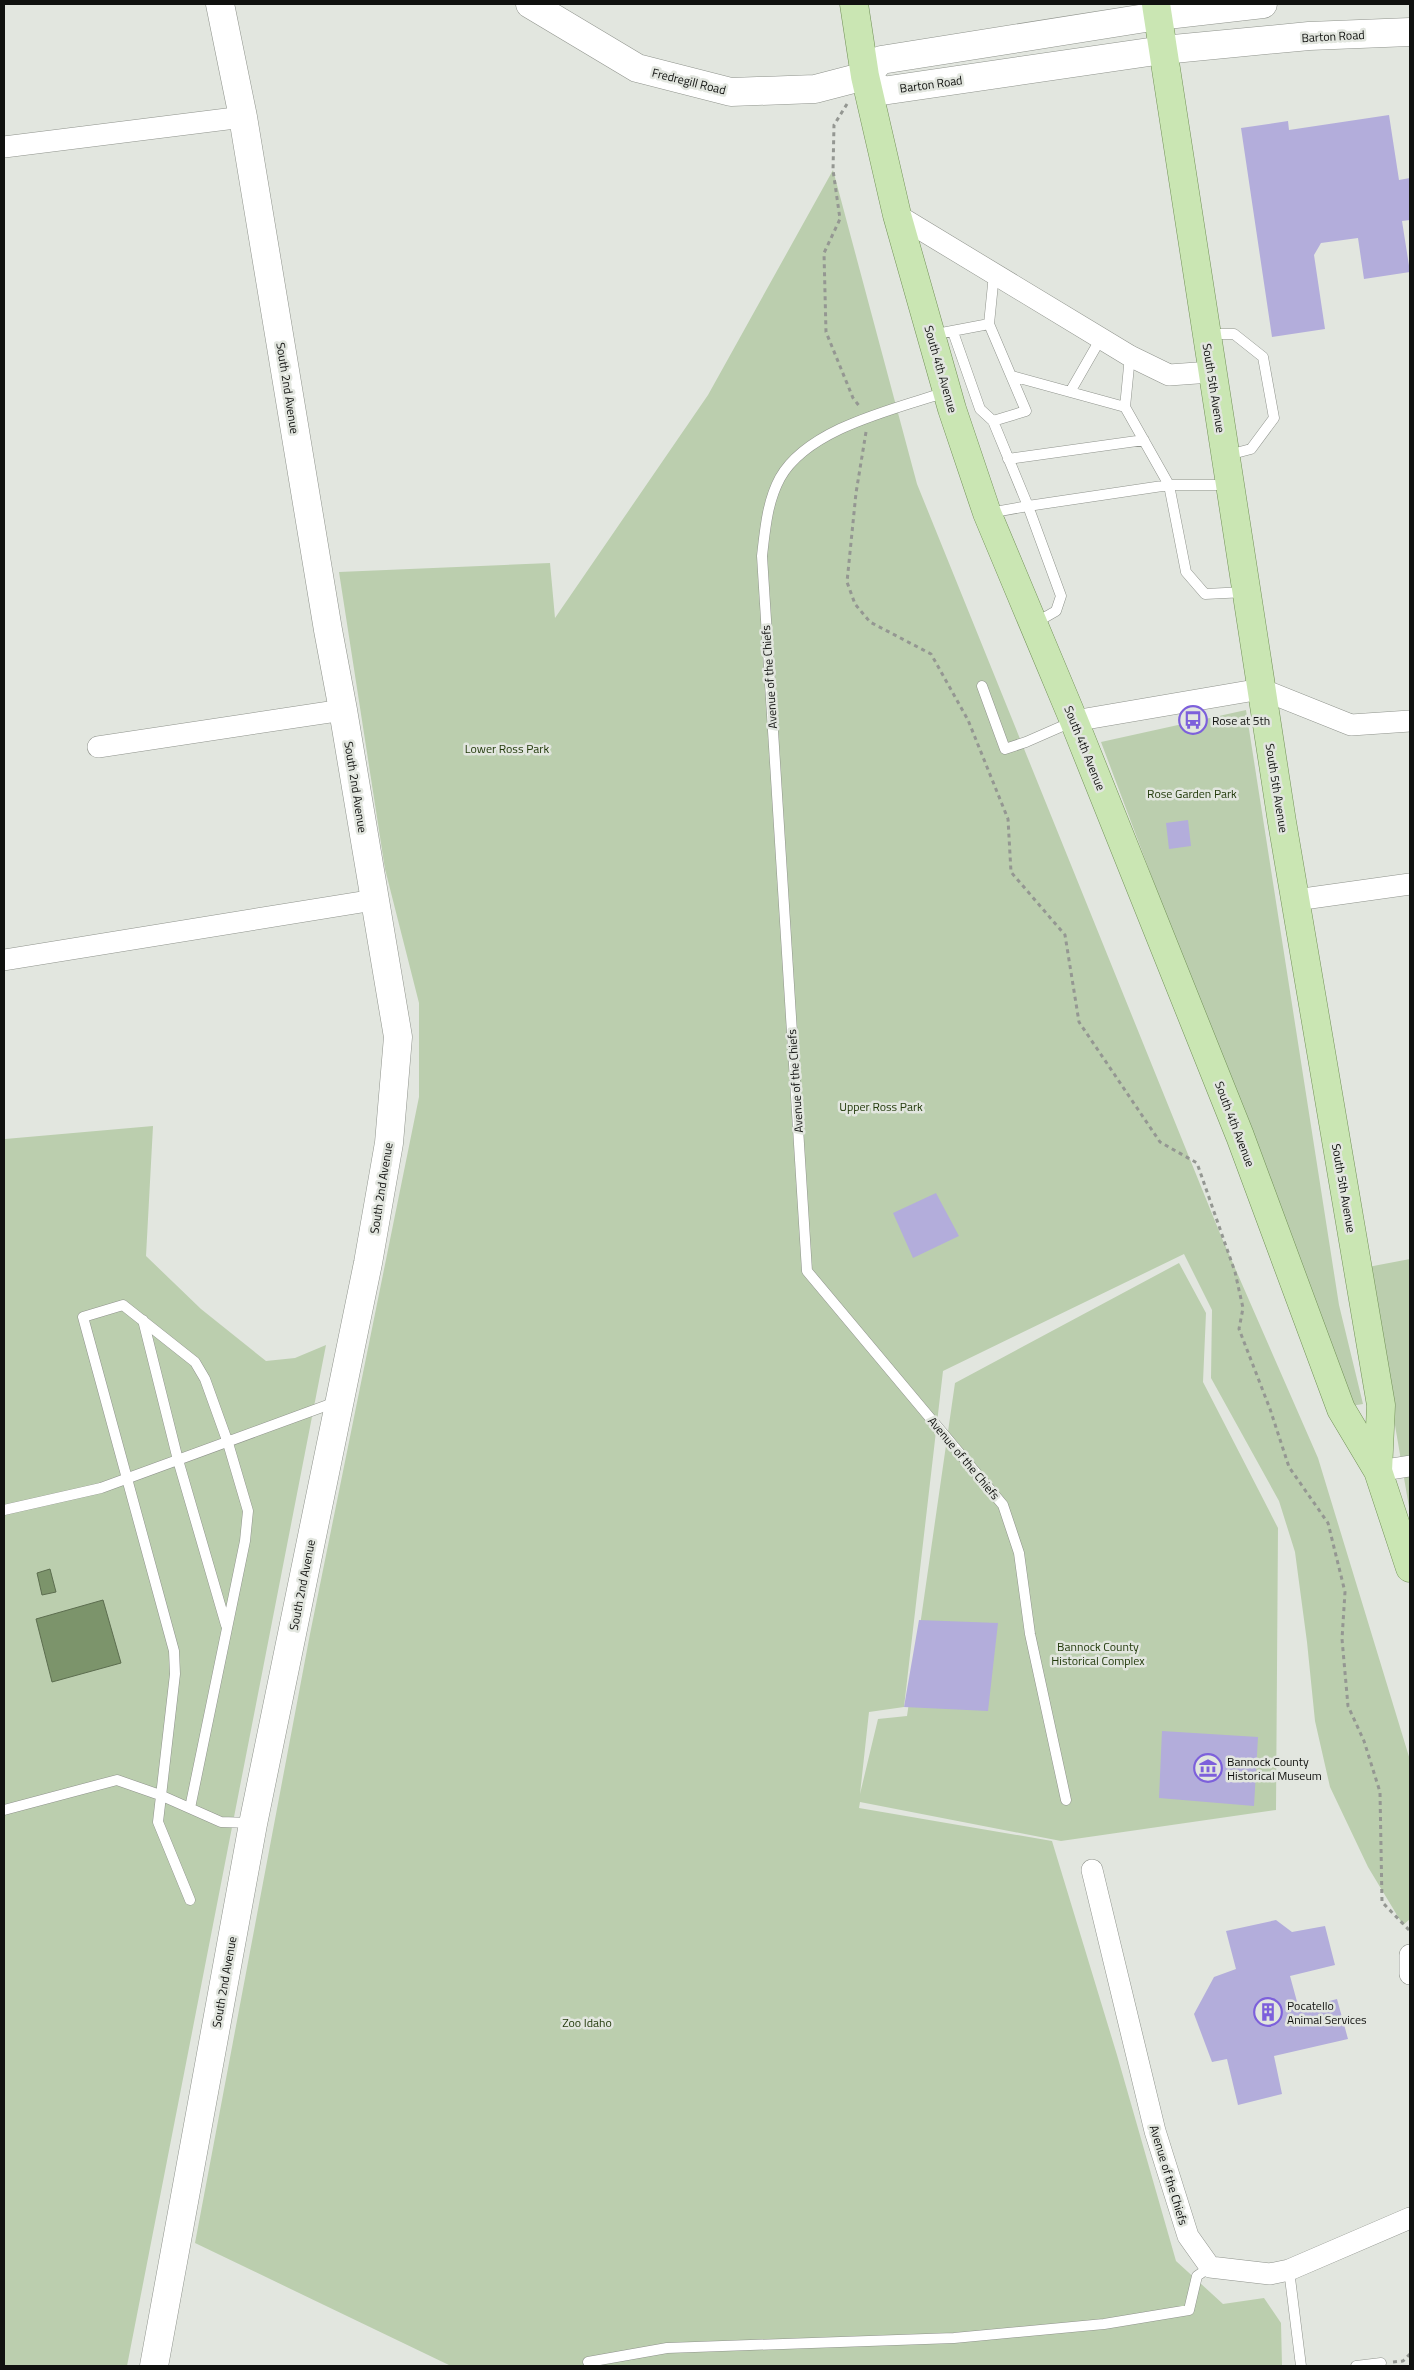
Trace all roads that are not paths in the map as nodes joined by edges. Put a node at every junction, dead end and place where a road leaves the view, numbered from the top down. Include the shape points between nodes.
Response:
1 (220, 4) edge
2 (530, 4) edge
3 (854, 4) edge
4 (1263, 4) edge
5 (1157, 10) edge
6 (1410, 32) edge
7 (1163, 50) junction
8 (864, 76) junction
9 (243, 117) junction
10 (4, 147) edge
11 (897, 215) junction
12 (994, 274) junction
13 (989, 324) junction
14 (942, 334) junction
15 (1205, 334) junction
16 (1101, 338) junction
17 (1130, 356) junction
18 (1211, 372) junction
19 (1012, 376) junction
20 (947, 392) junction
21 (1070, 392) junction
22 (1125, 407) junction
23 (993, 421) junction
24 (1144, 440) junction
25 (1224, 456) junction
26 (1008, 459) junction
27 (1168, 485) junction
28 (1229, 485) junction
29 (1028, 506) junction
30 (987, 513) junction
31 (1246, 592) junction
32 (1034, 624) junction
33 (982, 686) dead end
34 (1261, 689) junction
35 (343, 710) junction
36 (1074, 721) junction
37 (1410, 722) edge
38 (98, 747) dead end
39 (1410, 884) edge
40 (374, 900) junction
41 (1296, 900) junction
42 (4, 960) edge
43 (143, 1320) junction
44 (339, 1400) junction
45 (228, 1442) junction
46 (178, 1460) junction
47 (1410, 1466) edge
48 (1378, 1471) junction
49 (128, 1478) junction
50 (4, 1510) edge
51 (1410, 1568) edge
52 (227, 1628) junction
53 (160, 1795) junction
54 (1066, 1800) dead end
55 (190, 1808) junction
56 (4, 1810) edge
57 (254, 1824) junction
58 (1092, 1870) dead end
59 (190, 1900) dead end
60 (1410, 1956) edge
61 (1410, 1974) edge
62 (1410, 2218) edge
63 (1210, 2267) junction
64 (1289, 2270) junction
65 (588, 2362) dead end
66 (1380, 2363) dead end
67 (154, 2366) edge
68 (1301, 2366) edge
69 (1356, 2366) edge

1 - 9 street, South 2nd Avenue
2 - 8 street, Fredregill Road via 637,68 731,92 815,89
3 - 8 main road, South 4th Avenue
4 - 5 street
5 - 7 main road, South 5th Avenue
5 - 8 street via 880,60
6 - 7 street, Barton Road via 1309,36
7 - 8 street, Barton Road via 882,91
7 - 15 main road, South 5th Avenue
8 - 11 main road, South 4th Avenue
9 - 10 street
9 - 35 street, South 2nd Avenue
11 - 12 street
11 - 14 main road, South 4th Avenue
12 - 13 lane
12 - 16 street
13 - 14 lane
13 - 19 lane
14 - 20 main road, South 4th Avenue
14 - 23 lane via 980,409
15 - 18 main road, South 5th Avenue
15 - 25 lane via 1234,334 1264,357 1274,418 1251,449
16 - 17 street
16 - 21 lane
17 - 18 street via 1170,375
17 - 22 lane
18 - 25 main road, South 5th Avenue
19 - 21 lane
19 - 23 lane via 1026,411
20 - 30 main road, South 4th Avenue
20 - 54 lane, Avenue of the Chiefs via 867,418 819,441 794,460 780,479 768,511 762,556 807,1271 1003,1506 1019,1553 1030,1634
21 - 22 lane
22 - 24 lane
23 - 26 lane
24 - 26 lane
24 - 27 lane
25 - 28 main road, South 5th Avenue
26 - 29 lane
27 - 28 lane
27 - 29 lane
27 - 31 lane via 1186,572 1205,594
28 - 31 main road, South 5th Avenue
29 - 30 lane
29 - 32 lane via 1061,596 1056,611
30 - 32 main road, South 4th Avenue
31 - 34 main road, South 5th Avenue
32 - 36 main road, South 4th Avenue
33 - 36 lane via 1005,748
34 - 36 street
34 - 37 street via 1351,724
34 - 41 main road, South 5th Avenue
35 - 38 street
35 - 40 street, South 2nd Avenue
36 - 48 main road, South 4th Avenue via 1240,1136 1341,1409
39 - 41 street
40 - 42 street
40 - 44 street, South 2nd Avenue via 398,1037 389,1143
41 - 48 main road, South 5th Avenue via 1381,1405
43 - 45 lane via 195,1362 205,1379
43 - 46 lane
43 - 49 lane via 123,1305 83,1317
44 - 45 lane
44 - 57 street, South 2nd Avenue
45 - 46 lane
45 - 52 lane via 248,1511
46 - 49 lane
46 - 52 lane
47 - 48 street
48 - 51 main road, South 5th Avenue
49 - 50 lane via 101,1488
49 - 53 lane via 174,1651 175,1674
52 - 55 lane
53 - 55 lane
53 - 56 lane via 117,1780
53 - 59 lane via 158,1822
55 - 57 lane via 221,1822
57 - 67 street, South 2nd Avenue
58 - 63 street, Avenue of the Chiefs via 1155,2131 1188,2236
60 - 61 street
62 - 64 street
63 - 64 street via 1270,2274
63 - 65 lane via 1197,2276 1189,2310 1104,2324 954,2338 667,2348
64 - 68 lane
66 - 69 lane

